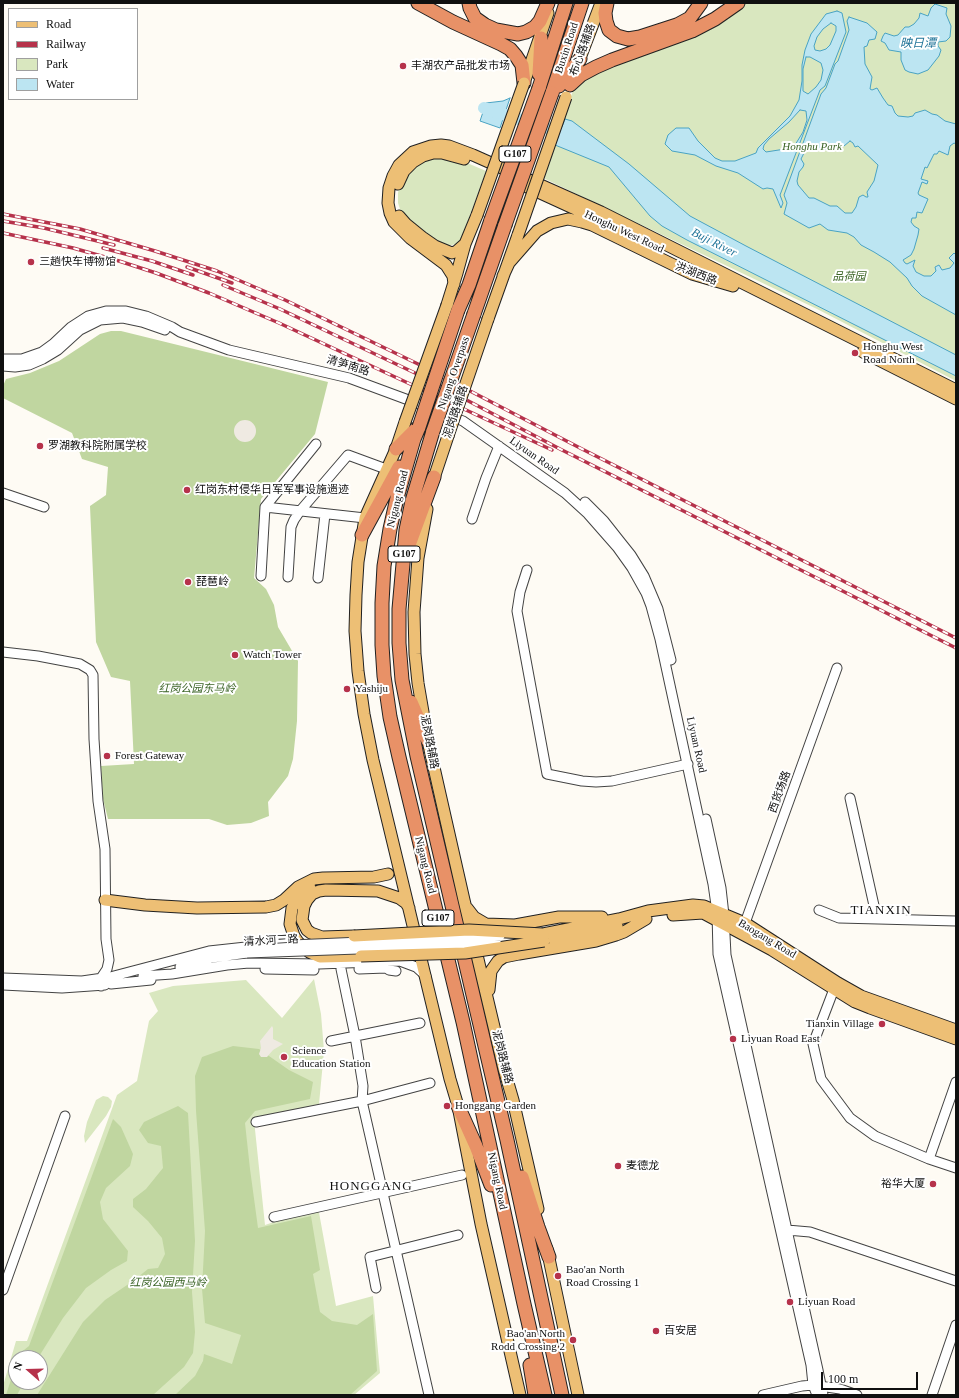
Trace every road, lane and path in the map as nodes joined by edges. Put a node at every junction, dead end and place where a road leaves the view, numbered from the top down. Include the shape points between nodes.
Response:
1 (418, 3) edge
2 (470, 3) edge
3 (548, 3) edge
4 (552, 3) edge
5 (566, 3) edge
6 (582, 3) edge
7 (601, 3) edge
8 (606, 3) edge
9 (702, 3) edge
10 (738, 3) edge
11 (540, 38) junction
12 (580, 59) junction
13 (524, 83) junction
14 (539, 88) junction
15 (568, 91) junction
16 (552, 93) junction
17 (534, 190) junction
18 (472, 230) junction
19 (465, 244) junction
20 (700, 270) junction
21 (503, 276) junction
22 (454, 284) junction
23 (452, 308) junction
24 (180, 332) junction
25 (3, 359) edge
26 (3, 366) edge
27 (956, 390) edge
28 (956, 399) edge
29 (419, 426) junction
30 (433, 431) joint
31 (414, 439) junction
32 (316, 444) dead end
33 (499, 446) junction
34 (396, 449) junction
35 (386, 469) junction
36 (434, 477) junction
37 (3, 493) edge
38 (44, 507) dead end
39 (265, 507) junction
40 (300, 511) junction
41 (325, 514) junction
42 (366, 518) junction
43 (472, 519) dead end
44 (362, 535) junction
45 (403, 564) junction
46 (526, 570) dead end
47 (261, 576) dead end
48 (288, 577) dead end
49 (318, 578) dead end
50 (5, 653) edge
51 (837, 668) dead end
52 (402, 680) junction
53 (428, 741) junction
54 (688, 764) junction
55 (850, 798) dead end
56 (397, 858) junction
57 (388, 874) junction
58 (105, 900) junction
59 (464, 900) junction
60 (409, 909) junction
61 (819, 910) dead end
62 (647, 915) junction
63 (721, 918) junction
64 (876, 919) junction
65 (956, 921) edge
66 (745, 923) junction
67 (544, 938) junction
68 (246, 950) junction
69 (341, 969) junction
70 (396, 970) dead end
71 (143, 976) junction
72 (426, 977) junction
73 (3, 978) edge
74 (101, 982) junction
75 (111, 984) junction
76 (3, 985) edge
77 (834, 989) junction
78 (488, 1001) junction
79 (420, 1024) dead end
80 (956, 1030) edge
81 (355, 1036) junction
82 (956, 1039) edge
83 (331, 1041) dead end
84 (956, 1082) edge
85 (430, 1083) dead end
86 (362, 1101) junction
87 (458, 1106) junction
88 (66, 1116) dead end
89 (256, 1122) dead end
90 (507, 1140) junction
91 (929, 1159) junction
92 (956, 1168) edge
93 (462, 1175) dead end
94 (383, 1193) junction
95 (504, 1214) junction
96 (274, 1217) dead end
97 (784, 1231) junction
98 (458, 1234) dead end
99 (396, 1251) junction
100 (549, 1257) junction
101 (956, 1281) edge
102 (376, 1288) dead end
103 (3, 1290) edge
104 (524, 1304) junction
105 (956, 1325) edge
106 (817, 1386) junction
107 (429, 1395) edge
108 (520, 1395) edge
109 (535, 1395) edge
110 (545, 1395) edge
111 (562, 1395) edge
112 (578, 1395) edge
113 (764, 1395) edge
114 (817, 1395) edge
115 (823, 1395) edge
116 (857, 1395) edge
117 (932, 1395) edge

1 - 13 highway via 510,49 522,65
2 - 3 highway via 475,18 485,25 518,34 535,27
4 - 11 main road
5 - 14 highway, Buxin Road / G107
6 - 16 highway, Buxin Road / G107
7 - 12 main road, 布心路辅路
8 - 9 highway via 605,13 609,30 628,39 677,25 690,18
10 - 15 highway via 692,31 588,70
11 - 13 main road
11 - 14 highway
12 - 15 main road, 布心路辅路
12 - 16 highway
13 - 18 main road, bridge
14 - 23 highway, G107, bridge via 469,285
15 - 17 main road, 泥岗路辅路, bridge
16 - 30 highway, Nigang Overpass / G107, bridge
17 - 19 main road, Honghu West Road via 451,155 433,153 413,162 404,171 395,191 394,202 400,218 435,246 452,253
17 - 20 main road, Honghu West Road
17 - 21 main road, 泥岗路辅路, bridge
18 - 19 main road
18 - 23 main road via 461,285
19 - 22 main road
20 - 21 main road, 洪湖西路 via 582,222 568,219 543,226 509,263
20 - 22 main road, Honghu West Road via 602,212 449,146 431,146 413,152 399,165 389,188 388,204 394,222 410,238 446,265 453,276
20 - 27 main road, Honghu West Road
20 - 28 main road, 洪湖西路
21 - 36 main road, 泥岗路辅路, bridge
22 - 23 main road
23 - 29 highway, Nigang Overpass / G107, bridge
23 - 34 main road, bridge
24 - 25 street, 清笋南路 via 135,313 106,311 88,316 76,323 42,352 22,359
24 - 26 street, 清笋南路 via 123,318 106,319 80,330 58,350 39,362 22,366
24 - 33 street, 清笋南路 via 229,350 349,378 463,421
29 - 31 highway, Nigang Road / G107
29 - 34 highway
30 - 45 highway, Nigang Road / G107 via 412,501
31 - 44 highway
31 - 95 highway, Nigang Road / G107 via 396,498 384,566 384,676 390,717 463,1022
32 - 39 street
33 - 43 street
33 - 54 street, Liyuan Road via 578,504 617,547 639,579 656,622
33 - 63 street, Liyuan Road via 583,500 627,550 642,571 651,590 665,632 718,876
34 - 35 main road
35 - 40 street via 348,455
35 - 42 main road
36 - 45 highway
36 - 53 main road, 泥岗路辅路 via 418,558 414,612 414,654
37 - 38 street
39 - 40 street
39 - 47 street
40 - 41 street
40 - 48 street via 291,527
41 - 42 street
41 - 49 street
42 - 44 main road
44 - 56 main road via 356,595 358,671 373,760
45 - 52 highway, Nigang Road / G107 via 399,609
46 - 54 street via 517,611 547,774 582,781 612,781
50 - 58 street via 80,664 93,675 98,801 105,849
51 - 66 street, 西货场路
52 - 53 highway
52 - 90 highway, Nigang Road / G107 via 418,763
53 - 59 main road, 泥岗路辅路
54 - 63 street, Liyuan Road
55 - 64 street
56 - 57 main road
56 - 60 main road
57 - 58 main road via 374,877 314,879 276,905 266,907 197,908
57 - 67 main road, bridge via 383,880 372,884 326,884 311,888 299,896 292,908 290,924 294,936 303,948 326,958 465,953
58 - 74 street via 109,960
59 - 62 main road via 470,914 486,924 522,924 559,917
59 - 78 main road, 泥岗路辅路
60 - 67 main road, bridge via 399,898 378,891 326,890 312,894 302,913 303,924 307,930 322,937 468,930
60 - 72 main road
61 - 64 street via 839,918
62 - 63 main road, Baogang Road via 693,905 704,906
62 - 67 main road, Baogang Road
62 - 78 main road via 616,935 504,957 491,972
63 - 66 main road, Baogang Road
63 - 77 main road, Baogang Road
63 - 97 street, Liyuan Road via 726,955
64 - 65 street
66 - 80 main road, Baogang Road via 861,996
67 - 68 street, 清水河三路, bridge
68 - 71 street, 清水河三路
68 - 74 street, 清水河三路 via 209,951
69 - 70 street
69 - 75 street via 234,970
69 - 81 street
71 - 72 street via 172,974 227,964 400,961 416,967
71 - 75 street, 清水河三路
72 - 87 main road
73 - 74 street, 清水河三路
74 - 75 street, 清水河三路
74 - 76 street, 清水河三路 via 62,988
77 - 82 main road, Baogang Road via 870,1008
77 - 91 street via 812,1044 821,1079 850,1118 875,1136
78 - 100 main road, 泥岗路辅路
79 - 81 street
81 - 83 street
81 - 86 street via 363,1086
84 - 91 street
85 - 86 street
86 - 89 street
86 - 94 street
87 - 95 highway
87 - 108 main road via 482,1230
88 - 103 street
90 - 100 highway via 526,1187
90 - 111 highway, Nigang Road / G107
91 - 92 street
93 - 94 street
94 - 96 street
94 - 99 street
95 - 104 highway, Nigang Road / G107
97 - 101 street via 810,1232
97 - 106 street, Liyuan Road via 818,1370
98 - 99 street
99 - 102 street via 370,1257
99 - 107 street
100 - 112 main road, 泥岗路辅路
104 - 109 highway via 528,1355
104 - 110 highway, Nigang Road / G107
105 - 117 street
106 - 113 street via 802,1386
106 - 114 street, Liyuan Road
106 - 115 street, Liyuan Road
106 - 116 street via 840,1389

